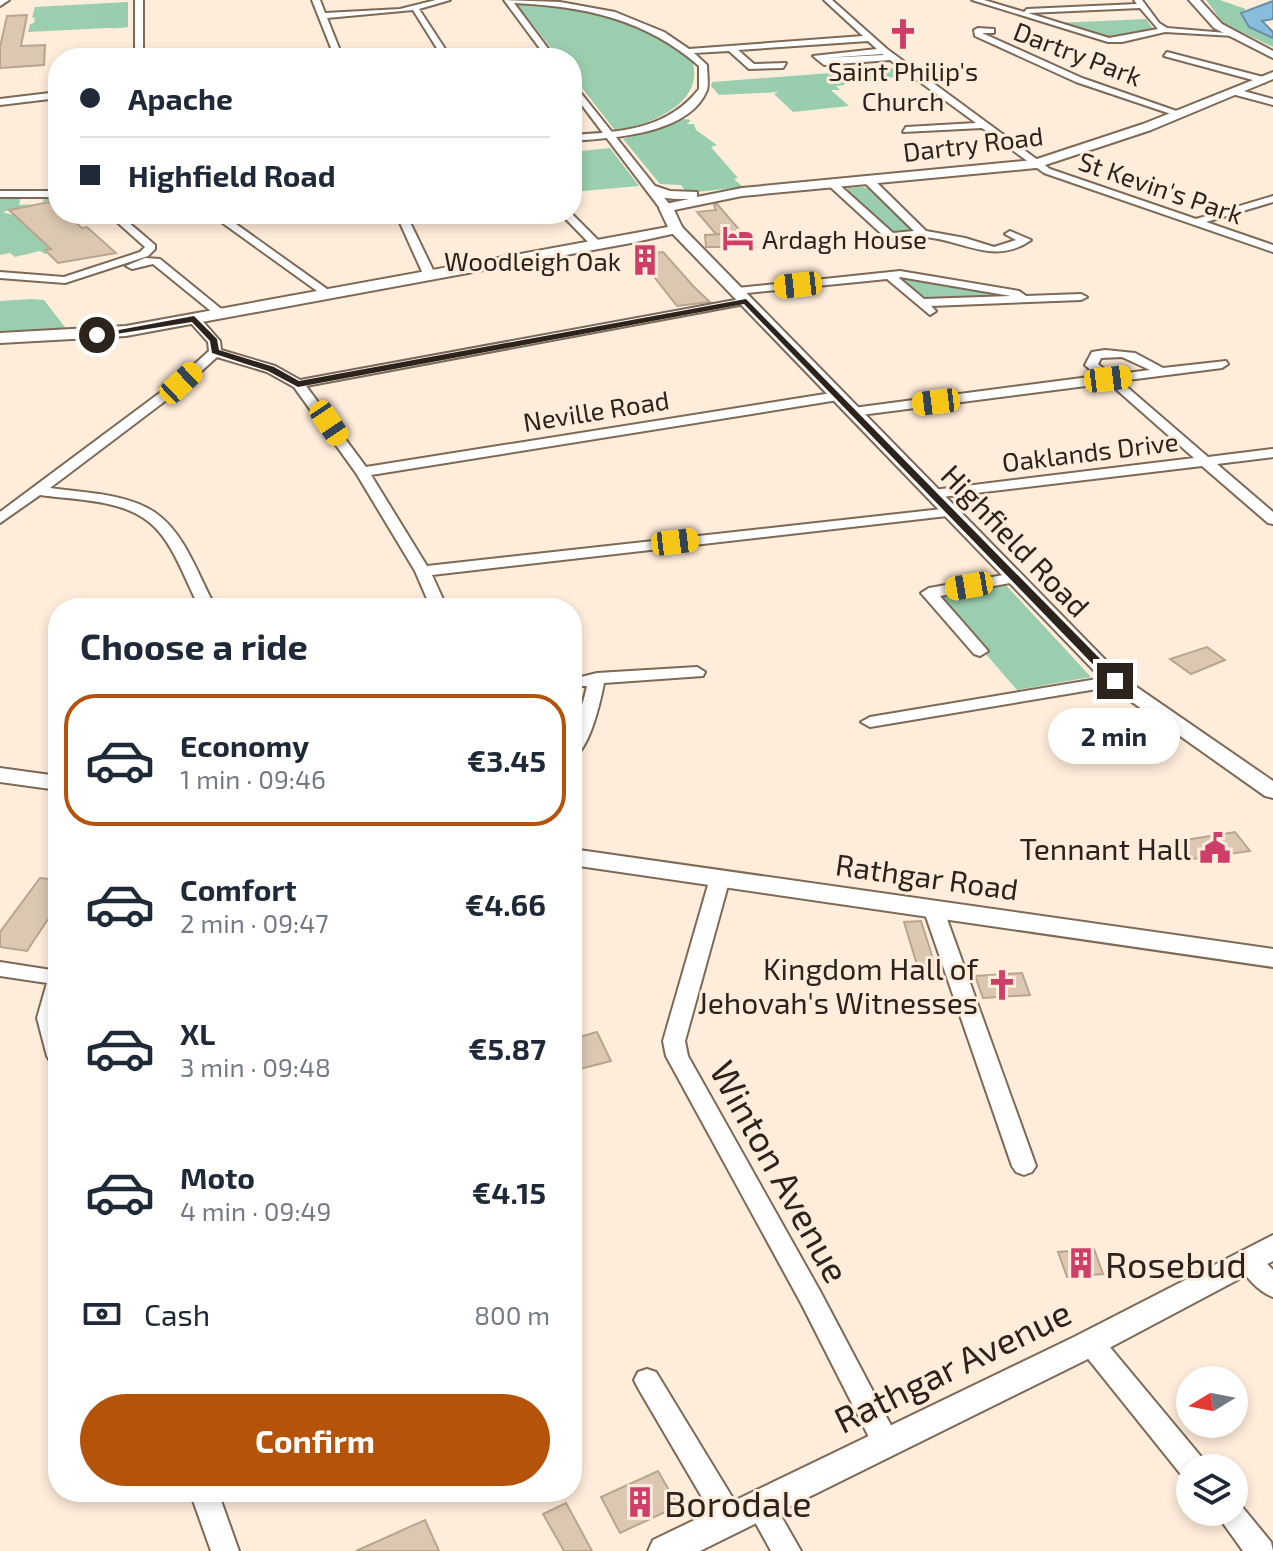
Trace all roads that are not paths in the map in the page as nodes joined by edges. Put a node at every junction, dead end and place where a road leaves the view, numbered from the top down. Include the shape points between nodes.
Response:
1 (5, 0) edge
2 (139, 0) edge
3 (316, 0) edge
4 (446, 0) edge
5 (828, 0) edge
6 (976, 0) edge
7 (1194, 0) edge
8 (1140, 3) edge
9 (0, 4) edge
10 (415, 8) junction
11 (1017, 12) junction
12 (322, 16) junction
13 (1165, 30) junction
14 (991, 31) dead end
15 (1234, 34) junction
16 (869, 38) junction
17 (139, 48) edge
18 (335, 48) edge
19 (441, 48) edge
20 (544, 48) edge
21 (731, 48) junction
22 (689, 51) junction
23 (1270, 52) edge
24 (888, 54) junction
25 (1167, 54) dead end
26 (783, 65) dead end
27 (1268, 77) edge
28 (1236, 92) junction
29 (48, 96) edge
30 (582, 98) edge
31 (0, 102) edge
32 (1273, 102) edge
33 (1180, 114) junction
34 (983, 125) junction
35 (906, 130) dead end
36 (611, 135) junction
37 (582, 137) edge
38 (1013, 147) junction
39 (1060, 157) junction
40 (1036, 164) junction
41 (868, 180) junction
42 (831, 183) junction
43 (655, 190) junction
44 (0, 194) edge
45 (48, 194) edge
46 (723, 195) junction
47 (1273, 199) edge
48 (666, 208) junction
49 (1197, 222) junction
50 (125, 224) edge
51 (229, 224) edge
52 (406, 224) edge
53 (576, 224) edge
54 (676, 229) junction
55 (923, 234) junction
56 (1010, 234) dead end
57 (631, 239) junction
58 (597, 245) junction
59 (691, 245) junction
60 (1273, 249) edge
61 (0, 275) edge
62 (889, 275) junction
63 (430, 276) junction
64 (72, 287) dead end
65 (328, 294) junction
66 (742, 296) junction
67 (1081, 297) dead end
68 (1023, 299) junction
69 (922, 303) junction
70 (932, 313) dead end
71 (221, 314) junction
72 (194, 319) junction
73 (0, 338) edge
74 (215, 352) junction
75 (1222, 364) dead end
76 (1161, 372) junction
77 (1111, 381) junction
78 (298, 384) junction
79 (838, 396) junction
80 (853, 412) junction
81 (1273, 453) edge
82 (1205, 461) junction
83 (362, 472) junction
84 (39, 491) junction
85 (933, 494) junction
86 (951, 512) junction
87 (0, 519) edge
88 (1273, 520) edge
89 (423, 571) junction
90 (1015, 578) junction
91 (202, 598) edge
92 (435, 598) edge
93 (980, 651) dead end
94 (697, 672) dead end
95 (1115, 681) junction
96 (870, 722) dead end
97 (582, 729) edge
98 (0, 775) edge
99 (48, 782) edge
100 (1273, 791) edge
101 (582, 858) edge
102 (720, 878) junction
103 (933, 908) junction
104 (1273, 958) edge
105 (0, 969) edge
106 (48, 977) edge
107 (1024, 1166) dead end
108 (1260, 1254) edge
109 (1273, 1287) edge
110 (1090, 1342) junction
111 (647, 1380) dead end
112 (885, 1441) junction
113 (1182, 1454) edge
114 (208, 1502) edge
115 (759, 1504) junction
116 (730, 1519) junction
117 (1240, 1526) edge
118 (225, 1551) edge
119 (665, 1551) edge
120 (787, 1551) edge
121 (1261, 1551) edge

1 - 9 street
2 - 17 street
3 - 12 street
4 - 10 street
5 - 16 street, St Kevin's Park
6 - 11 street
7 - 15 main road via 1212,21
8 - 11 street
8 - 13 street
10 - 12 street
10 - 19 street
11 - 13 street via 1108,40
12 - 18 street
13 - 15 street
14 - 33 street, Dartry Park via 978,34 1079,80
15 - 23 main road
16 - 21 street
16 - 24 street, St Kevin's Park
20 - 22 street via 508,0 616,15
21 - 22 street
21 - 26 street via 752,67
22 - 36 street via 703,65 703,89 697,99 683,113 659,124
24 - 24 street via 824,62 817,56
24 - 34 street, St Kevin's Park
25 - 27 street
27 - 28 main road, Dartry Road
28 - 32 street
28 - 33 main road, Dartry Road
29 - 31 street
30 - 36 street
33 - 39 main road, Dartry Road
34 - 35 street
34 - 38 street, St Kevin's Park
36 - 37 street
36 - 43 street
38 - 39 main road
38 - 40 street, St Kevin's Park
39 - 40 main road, Dartry Road
40 - 41 main road, Dartry Road
40 - 49 street, St Kevin's Park
41 - 42 main road, Dartry Road
41 - 55 street
42 - 46 main road, Dartry Road
42 - 55 street via 890,236
43 - 46 main road via 677,196
43 - 48 street
44 - 45 street
46 - 48 main road, Dartry Road
47 - 49 street
48 - 54 main road
49 - 60 street, St Kevin's Park
50 - 61 street via 151,247 144,254 65,280
51 - 65 street
52 - 63 street
53 - 58 street
54 - 57 main road
54 - 59 street, Highfield Road
55 - 56 street via 994,251 1026,240
57 - 58 main road
57 - 59 main road
58 - 63 main road
59 - 66 street, Highfield Road
62 - 66 street
62 - 68 street via 1019,294
62 - 69 street
63 - 65 main road
64 - 71 street via 156,261
65 - 71 main road
66 - 78 street
66 - 79 street, Highfield Road
67 - 68 street
68 - 69 street
69 - 70 street
71 - 72 main road
72 - 73 main road via 97,335
72 - 74 street via 214,341
74 - 78 street via 271,369
74 - 84 street
75 - 76 street
76 - 77 street
76 - 77 street via 1130,354 1096,355 1091,365
77 - 80 street
77 - 82 street, Oaklands Drive
78 - 83 street
79 - 80 street, Highfield Road
79 - 83 street, Neville Road
80 - 85 street, Highfield Road
81 - 82 street, Oaklands Drive
82 - 85 street, Oaklands Drive
82 - 88 street, Oaklands Drive
83 - 89 street
84 - 87 street
84 - 91 street via 140,510 154,518
85 - 86 street, Highfield Road
86 - 89 street
86 - 90 street, Highfield Road
89 - 92 street
90 - 93 street via 929,593
90 - 95 street, Highfield Road
94 - 97 street via 590,680 590,710
95 - 96 street
95 - 100 street, Highfield Road
98 - 99 main road
101 - 102 main road, Rathgar Road
102 - 103 main road, Rathgar Road
102 - 112 street, Winton Avenue via 674,1041 677,1056
103 - 104 main road, Rathgar Road
103 - 107 street
105 - 106 street
108 - 109 street
108 - 110 street, Rathgar Avenue
110 - 112 street, Rathgar Avenue
110 - 113 street
111 - 116 street
112 - 115 street, Rathgar Avenue
114 - 118 street
115 - 116 street, Rathgar Avenue
115 - 120 street
116 - 119 street, Rathgar Avenue
117 - 121 street

